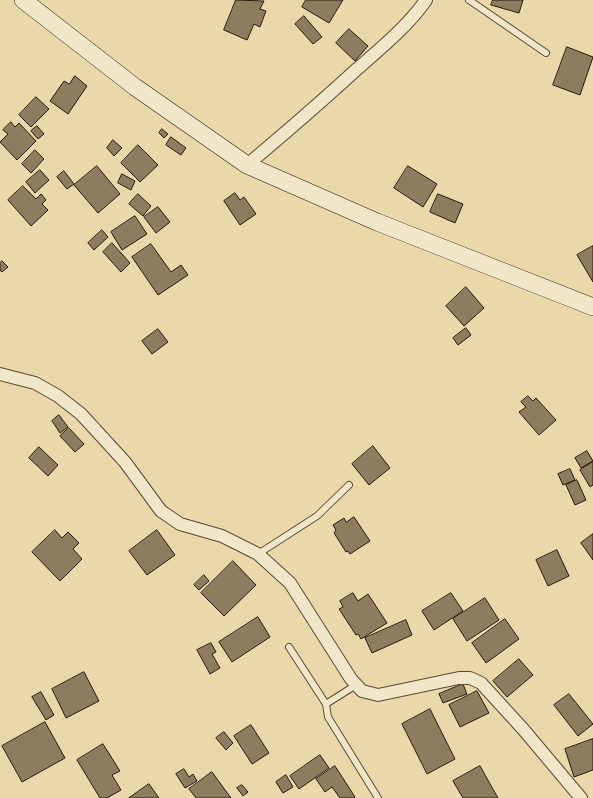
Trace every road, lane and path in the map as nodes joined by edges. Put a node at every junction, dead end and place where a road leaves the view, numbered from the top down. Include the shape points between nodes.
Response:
1 (23, 0) edge
2 (426, 0) edge
3 (469, 0) edge
4 (546, 53) dead end
5 (247, 165) junction
6 (593, 307) edge
7 (0, 374) edge
8 (349, 486) dead end
9 (258, 554) junction
10 (289, 647) dead end
11 (356, 685) junction
12 (326, 704) junction
13 (378, 798) edge
14 (581, 798) edge

1 - 5 street via 135,87
2 - 5 street via 377,51 297,124
3 - 4 lane
5 - 6 street via 377,222
7 - 9 street via 35,383 58,396 81,414 125,462 161,511 173,520 222,536
8 - 9 lane via 317,516
9 - 11 street via 290,583
10 - 12 lane
11 - 12 lane
11 - 14 street via 362,691 378,695 459,678 470,678 481,683
12 - 13 lane via 328,716

